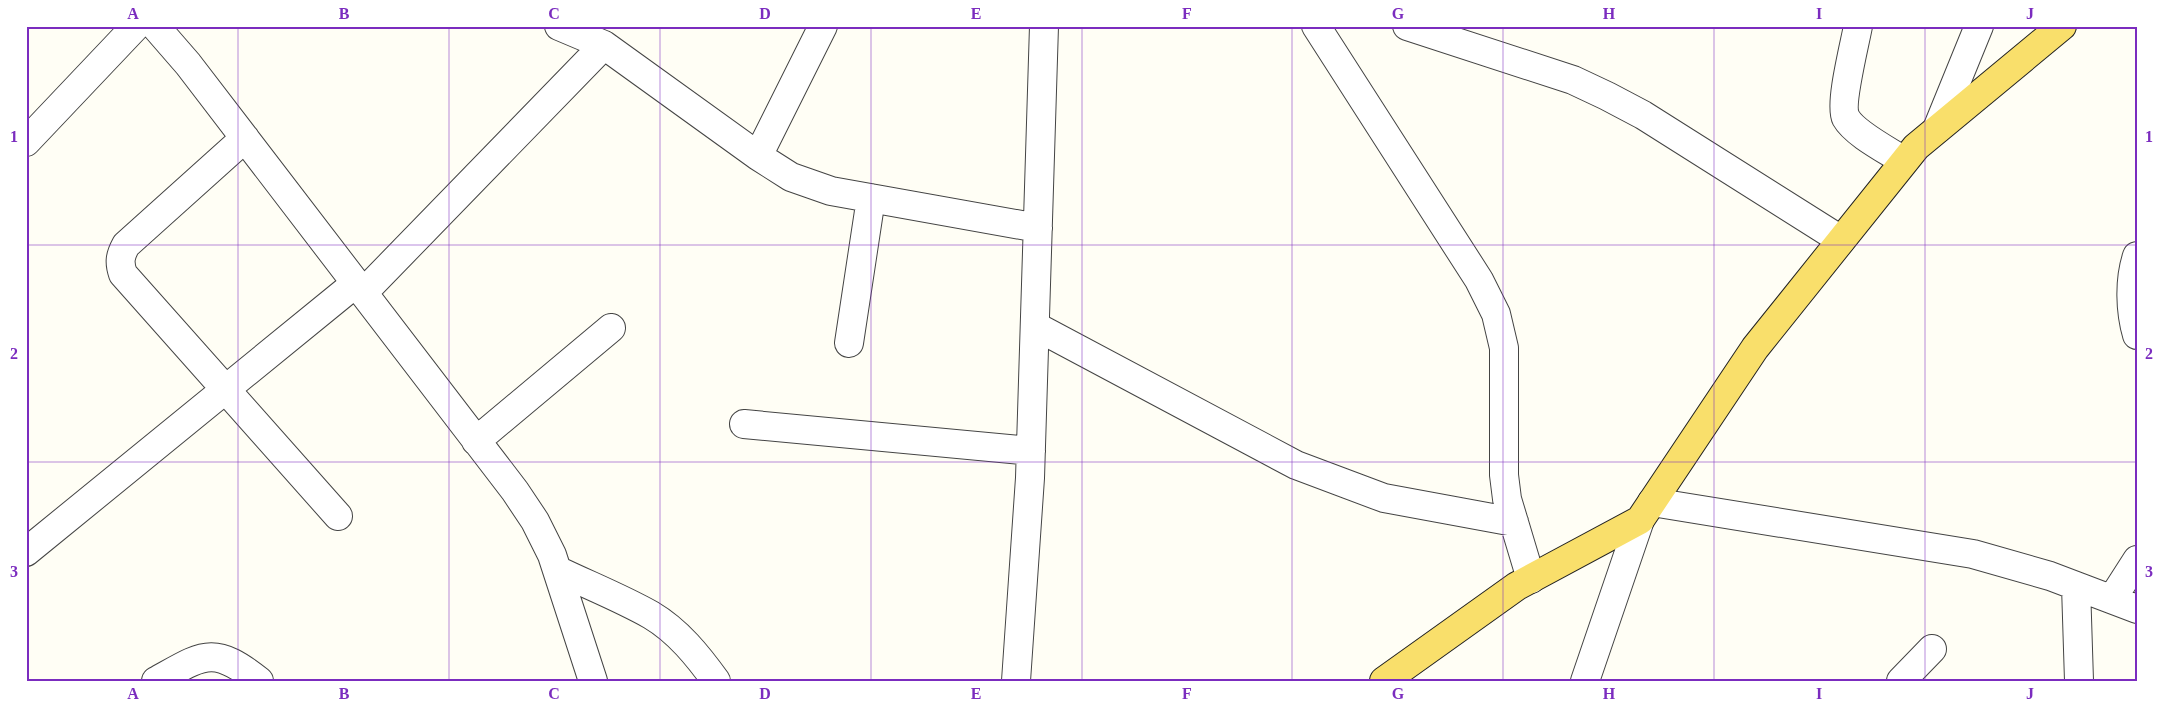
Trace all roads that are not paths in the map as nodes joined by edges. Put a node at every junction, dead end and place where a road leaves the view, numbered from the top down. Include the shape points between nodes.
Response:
1 (136, 26) edge
2 (155, 26) edge
3 (559, 26) edge
4 (823, 26) edge
5 (1044, 26) edge
6 (1316, 26) edge
7 (1407, 26) edge
8 (1858, 26) edge
9 (1979, 26) edge
10 (2062, 26) edge
11 (604, 45) junction
12 (1937, 129) junction
13 (245, 138) junction
14 (26, 142) edge
15 (758, 156) junction
16 (1904, 161) junction
17 (871, 198) junction
18 (1038, 228) junction
19 (1841, 240) junction
20 (2137, 256) edge
21 (360, 288) junction
22 (1035, 326) junction
23 (611, 328) dead end
24 (2137, 334) edge
25 (849, 343) dead end
26 (224, 390) junction
27 (744, 424) dead end
28 (476, 441) junction
29 (1031, 451) junction
30 (1646, 511) junction
31 (338, 516) dead end
32 (1514, 522) junction
33 (26, 552) edge
34 (2137, 560) edge
35 (557, 570) junction
36 (1531, 579) junction
37 (2076, 586) junction
38 (2124, 604) edge
39 (1932, 649) dead end
40 (156, 681) edge
41 (260, 681) edge
42 (593, 681) edge
43 (716, 681) edge
44 (1016, 681) edge
45 (1384, 681) edge
46 (1585, 681) edge
47 (1901, 681) edge
48 (2079, 681) edge

1 - 14 street
2 - 13 street via 172,43
3 - 11 street
4 - 15 street
5 - 18 street
6 - 32 street via 1480,280 1496,314 1504,348 1504,475
7 - 19 street via 1573,80 1607,96 1651,120
8 - 16 street via 1844,101 1845,116 1854,127
9 - 12 street
10 - 12 main road
11 - 15 street
11 - 21 street
12 - 16 main road
13 - 21 street
13 - 26 street via 126,245 120,264 123,274
15 - 17 street via 791,177 831,191
16 - 19 main road
17 - 18 street
17 - 25 street
18 - 22 street
19 - 30 main road via 1754,348
20 - 24 street via 2131,290
21 - 26 street
21 - 28 street
22 - 29 street
22 - 32 street via 1296,465 1384,498
23 - 28 street
26 - 31 street
26 - 33 street
27 - 29 street
28 - 35 street via 536,522
29 - 44 street
30 - 36 main road
30 - 37 street via 1973,554
30 - 46 street
32 - 36 street
34 - 38 street
35 - 42 street
35 - 43 street via 652,616 677,634
36 - 45 main road
37 - 38 street
37 - 48 street
39 - 47 street
40 - 41 street via 193,660 209,656 245,669

